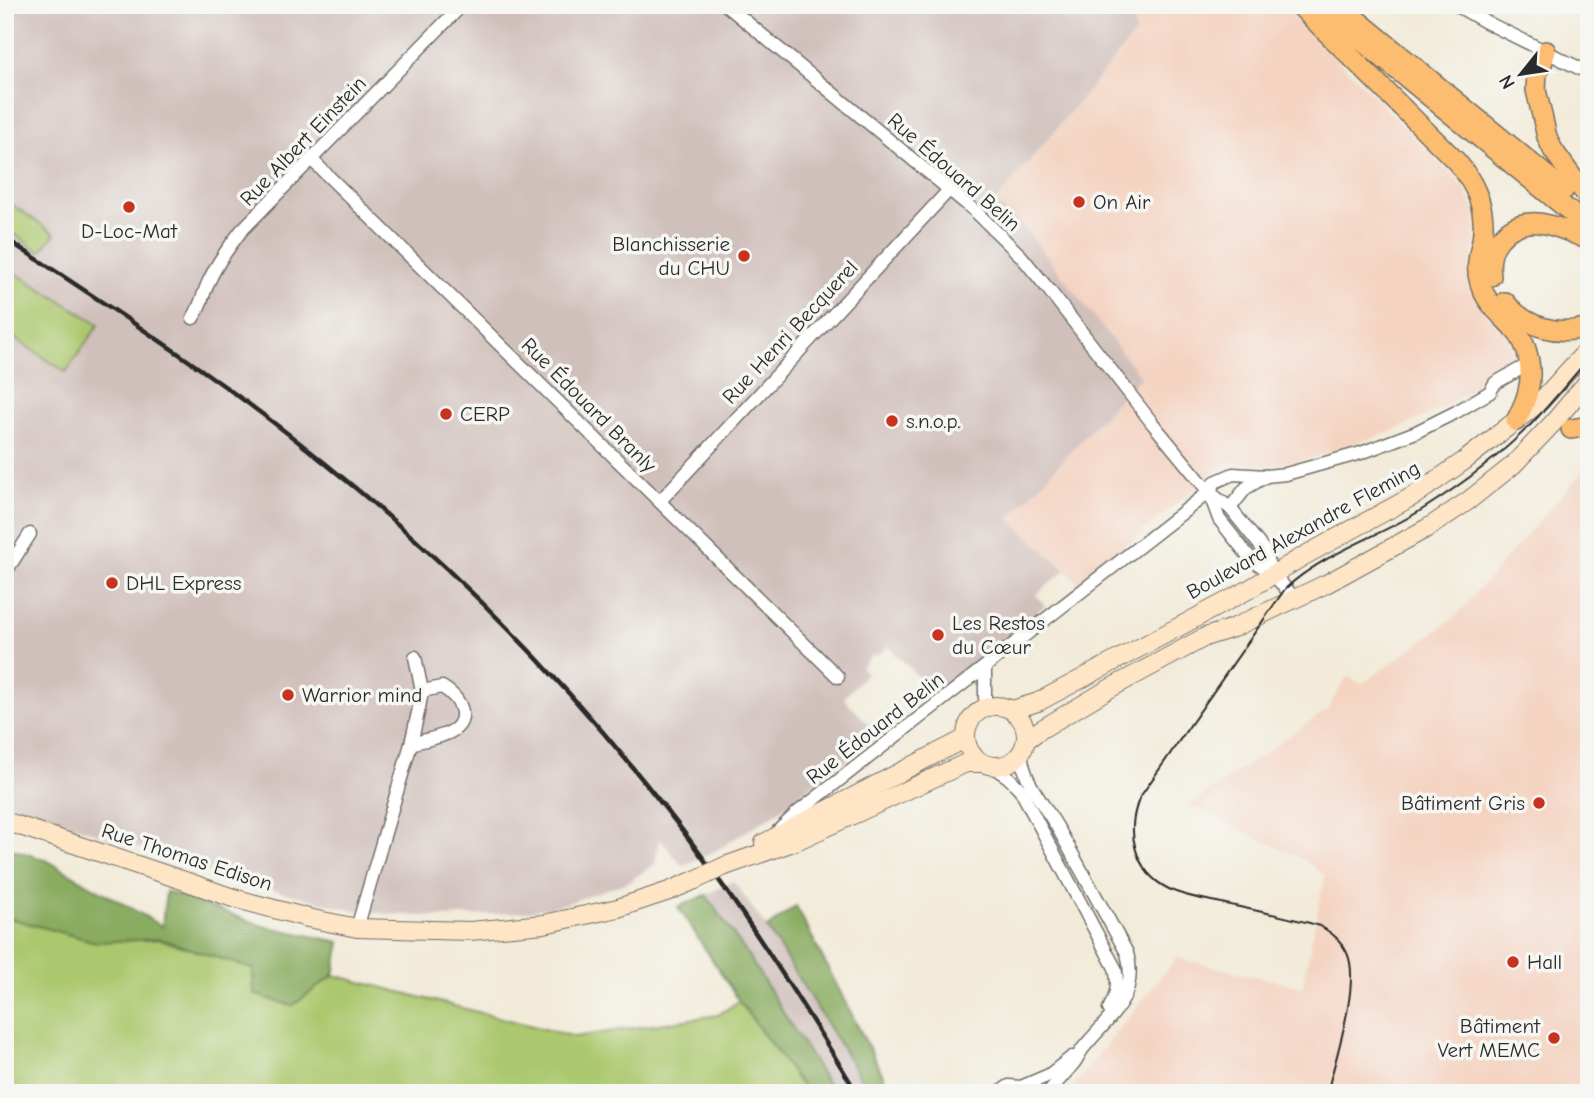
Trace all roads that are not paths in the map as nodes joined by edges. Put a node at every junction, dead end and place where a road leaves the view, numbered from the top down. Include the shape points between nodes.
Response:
1 (462, 5) edge
2 (726, 5) edge
3 (1299, 5) edge
4 (1318, 5) edge
5 (1339, 5) edge
6 (1456, 5) edge
7 (1478, 11) edge
8 (1546, 51) junction
9 (1589, 73) edge
10 (312, 159) junction
11 (949, 190) junction
12 (1589, 198) edge
13 (1589, 211) edge
14 (1589, 228) edge
15 (1589, 240) edge
16 (193, 318) dead end
17 (1589, 327) edge
18 (1589, 348) edge
19 (1529, 364) junction
20 (1589, 380) edge
21 (1516, 421) junction
22 (1580, 427) edge
23 (1512, 466) junction
24 (1266, 476) junction
25 (1209, 492) junction
26 (660, 501) junction
27 (1230, 508) junction
28 (30, 534) dead end
29 (5, 573) edge
30 (1273, 574) junction
31 (1294, 598) junction
32 (415, 657) dead end
33 (985, 667) junction
34 (838, 677) dead end
35 (422, 691) junction
36 (987, 707) junction
37 (1012, 710) junction
38 (966, 738) junction
39 (411, 744) junction
40 (1024, 747) junction
41 (987, 765) junction
42 (5, 821) edge
43 (765, 842) junction
44 (725, 866) junction
45 (1084, 909) junction
46 (1105, 914) junction
47 (357, 928) junction
48 (1104, 1022) junction
49 (1081, 1051) junction
50 (1024, 1090) edge
51 (999, 1093) edge
52 (1048, 1093) edge

1 - 10 street, Rue Albert Einstein
2 - 11 street, Rue Édouard Belin
3 - 19 main road via 1469,176 1483,218 1477,269 1480,283 1491,306 1522,338
4 - 14 main road
5 - 13 main road
6 - 7 street
7 - 8 street
8 - 9 street
8 - 12 main road via 1537,72 1536,90 1547,137
10 - 16 street, Rue Albert Einstein via 234,240 209,280
10 - 26 street, Rue Édouard Branly
11 - 25 street, Rue Édouard Belin via 1021,256
11 - 26 street, Rue Henri Becquerel
15 - 17 main road via 1539,222 1525,223 1497,242 1490,269 1499,295 1519,317 1545,329
18 - 21 street, Boulevard Alexandre Fleming via 1550,393
19 - 21 main road via 1528,395
19 - 24 street, Rue Édouard Belin via 1416,432 1361,453
20 - 23 street
21 - 30 street, Boulevard Alexandre Fleming via 1415,495
22 - 23 street via 1551,439
23 - 31 street via 1429,527
24 - 25 street, Rue Édouard Belin via 1233,474 1215,482
24 - 27 street, Rue Édouard Belin via 1246,488
25 - 27 street
25 - 30 street, Rue Édouard Belin via 1219,519 1250,558
25 - 33 street, Rue Édouard Belin
26 - 34 street, Rue Édouard Branly
27 - 30 street via 1263,549
28 - 29 street
30 - 31 street, Rue Édouard Belin
30 - 37 street, Boulevard Alexandre Fleming via 1038,702
31 - 40 street via 1107,690 1040,730
32 - 35 street
33 - 36 street
33 - 43 street, Rue Édouard Belin
35 - 39 street
35 - 39 street via 442,687 453,694 463,718 446,734
36 - 37 street
36 - 38 street via 971,719
37 - 40 street via 1026,731
38 - 41 street via 974,757
38 - 43 street
39 - 47 street
40 - 41 street via 1008,764
40 - 46 street via 1023,769 1039,802
41 - 44 street via 966,763 796,841
41 - 45 street via 1020,789
42 - 47 street, Rue Thomas Edison via 233,898
43 - 44 street
44 - 47 street, Rue Thomas Edison, bridge via 618,908 544,924 470,931
45 - 46 street
45 - 48 street via 1118,982
46 - 48 street via 1127,953 1131,978 1122,1003
48 - 49 street
49 - 50 street
49 - 52 street
50 - 51 street via 1009,1086

